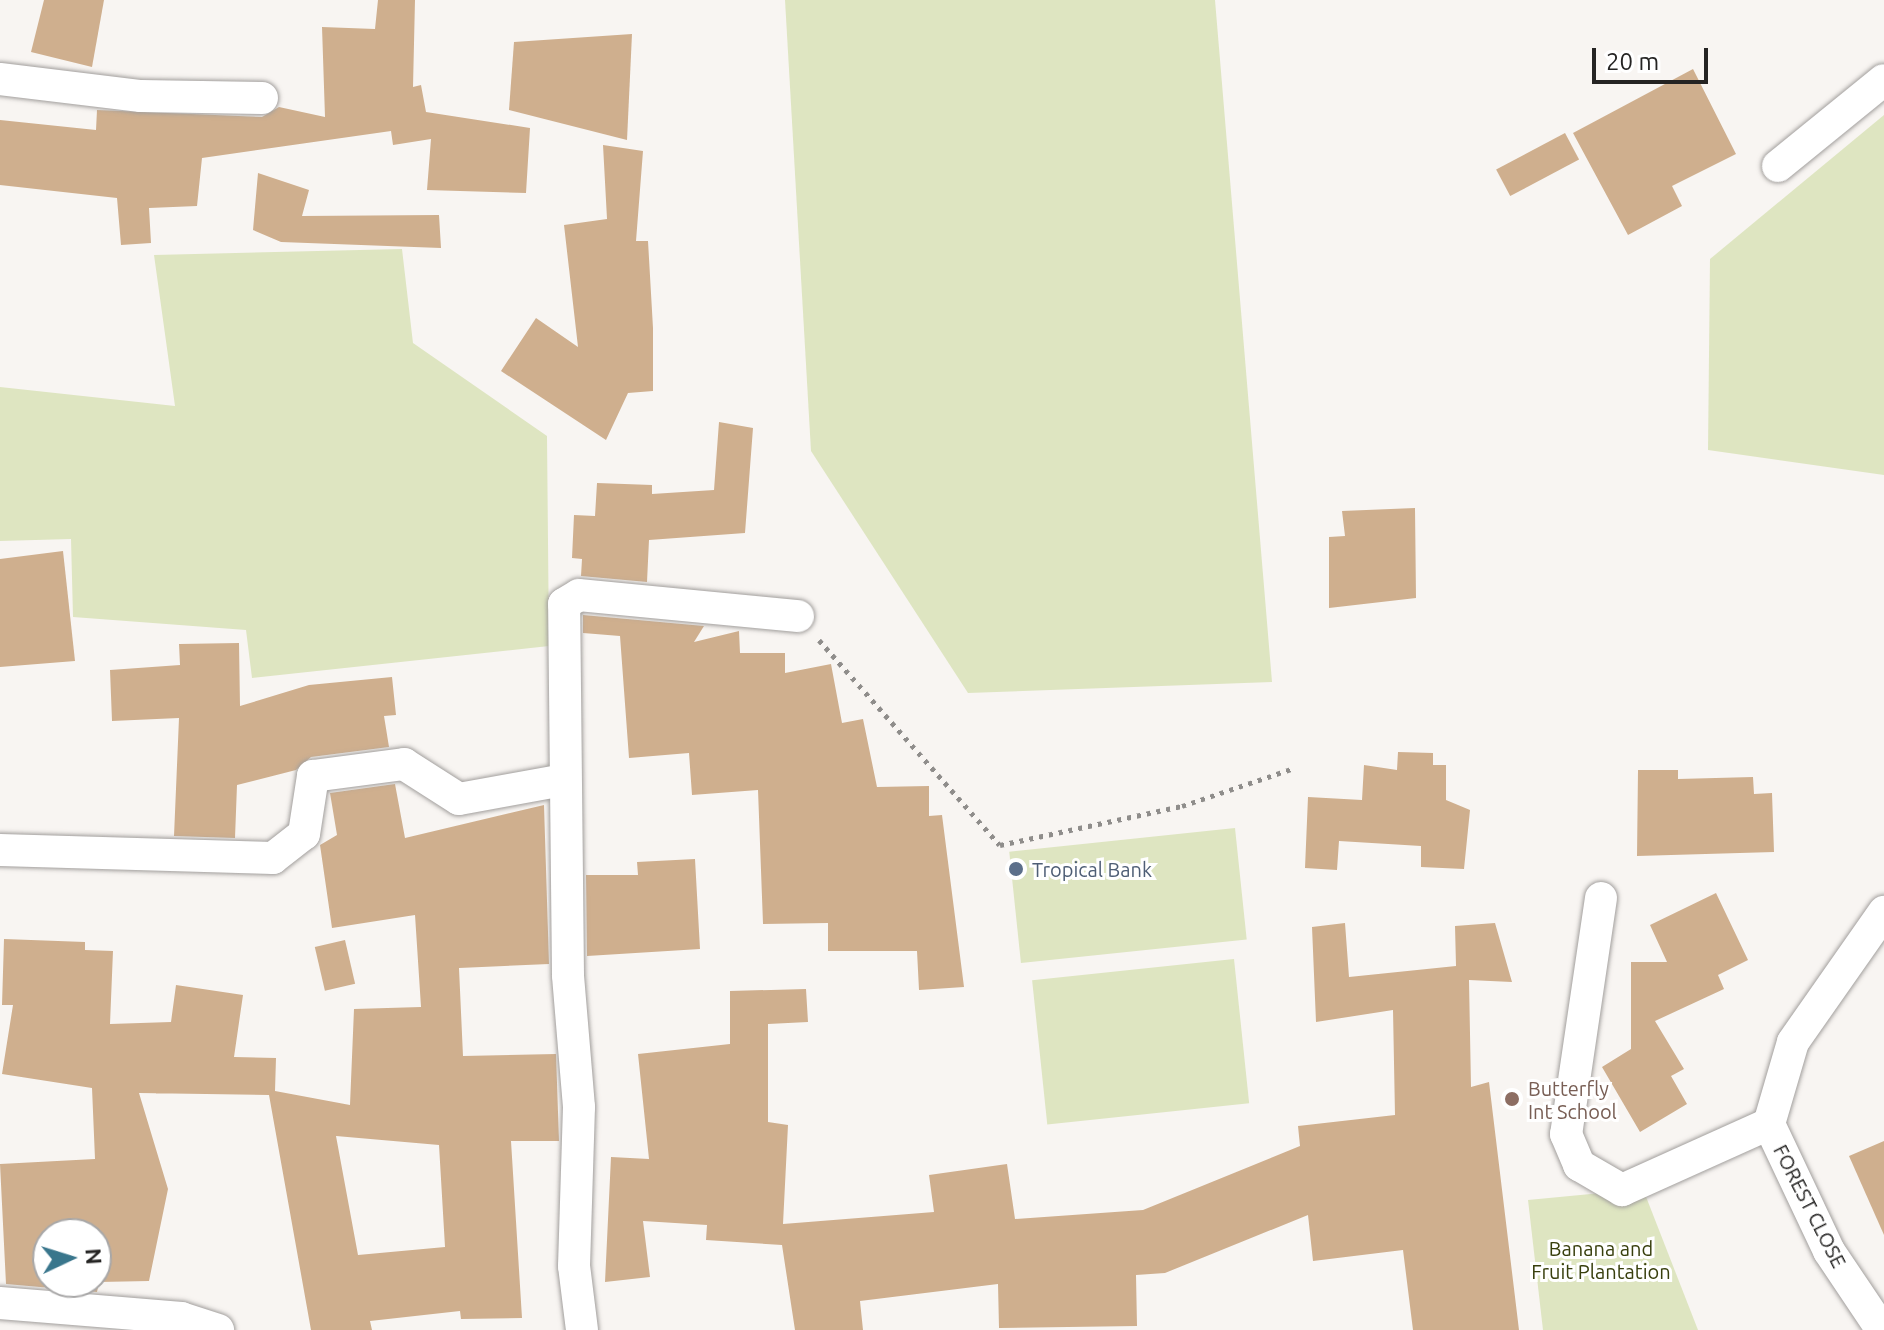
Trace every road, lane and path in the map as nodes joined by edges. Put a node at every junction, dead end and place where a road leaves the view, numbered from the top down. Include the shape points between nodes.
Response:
1 (0, 79) edge
2 (1884, 80) edge
3 (262, 98) dead end
4 (1778, 166) dead end
5 (798, 616) joint
6 (1291, 769) dead end
7 (564, 780) junction
8 (0, 850) edge
9 (1601, 898) dead end
10 (1884, 912) edge
11 (1769, 1124) junction
12 (0, 1303) edge
13 (218, 1330) edge
14 (582, 1330) edge
15 (1882, 1330) edge

1 - 3 street via 141,96
2 - 4 street
5 - 6 path via 1000,845 1182,806
5 - 7 street via 569,597 562,635
7 - 8 street via 459,799 404,764 313,776 304,834 273,858
7 - 14 street via 579,1107 574,1266
9 - 11 street via 1566,1134 1579,1165 1622,1190
10 - 11 street, FOREST CLOSE via 1793,1042
11 - 15 street, FOREST CLOSE via 1829,1251
12 - 13 street via 181,1318

